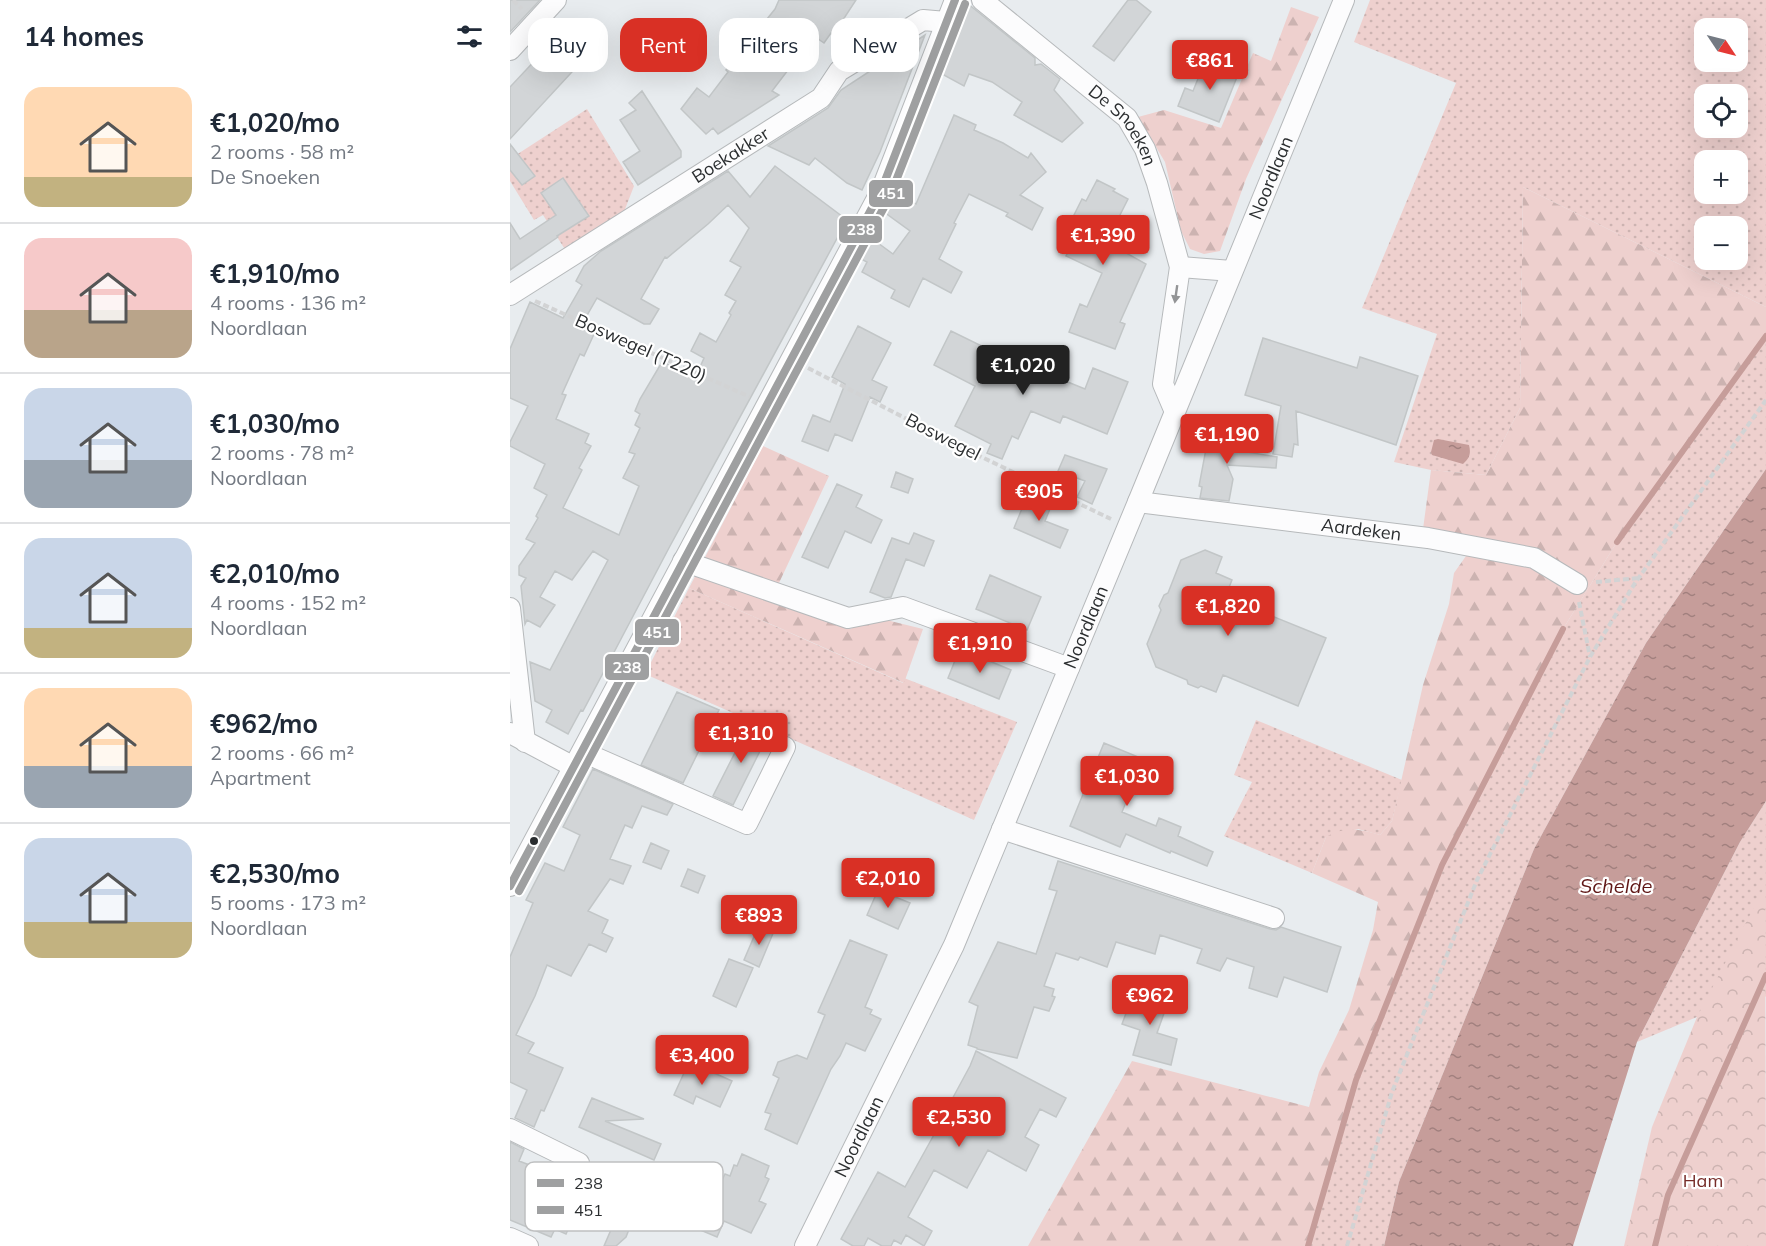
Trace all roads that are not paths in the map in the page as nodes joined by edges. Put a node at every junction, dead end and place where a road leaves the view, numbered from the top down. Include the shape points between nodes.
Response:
1 (556, 0) edge
2 (955, 0) edge
3 (982, 0) edge
4 (1344, 0) edge
5 (946, 22) junction
6 (510, 50) edge
7 (1180, 267) junction
8 (1232, 272) junction
9 (513, 293) edge
10 (1175, 412) junction
11 (1138, 502) junction
12 (683, 561) junction
13 (1577, 584) road end
14 (510, 608) edge
15 (1069, 668) junction
16 (518, 738) edge
17 (785, 747) dead end
18 (579, 759) junction
19 (1002, 829) junction
20 (517, 856) edge
21 (510, 886) edge
22 (1274, 918) dead end
23 (510, 1129) edge
24 (579, 1162) dead end
25 (510, 1238) edge
26 (528, 1246) edge
27 (805, 1246) edge

1 - 6 street
2 - 5 street
3 - 7 street, De Snoeken via 1127,118 1146,149
4 - 8 street, Noordlaan
5 - 9 street, Boekakker via 923,20 839,71 821,98
5 - 12 street via 881,191
7 - 8 street
7 -> 10 street, De Snoeken via 1163,384
8 - 10 street, Noordlaan
10 - 11 street, Noordlaan
11 - 13 street, Aardeken via 1428,538 1534,558
11 - 15 street, Noordlaan
12 - 15 street via 848,618 903,608
12 - 18 street
14 - 16 street
15 - 19 street, Noordlaan
16 - 18 street
17 - 18 street via 747,824
18 - 20 street
19 - 22 street
19 - 27 street, Noordlaan via 954,945
20 - 21 street
23 - 24 street
25 - 26 street

